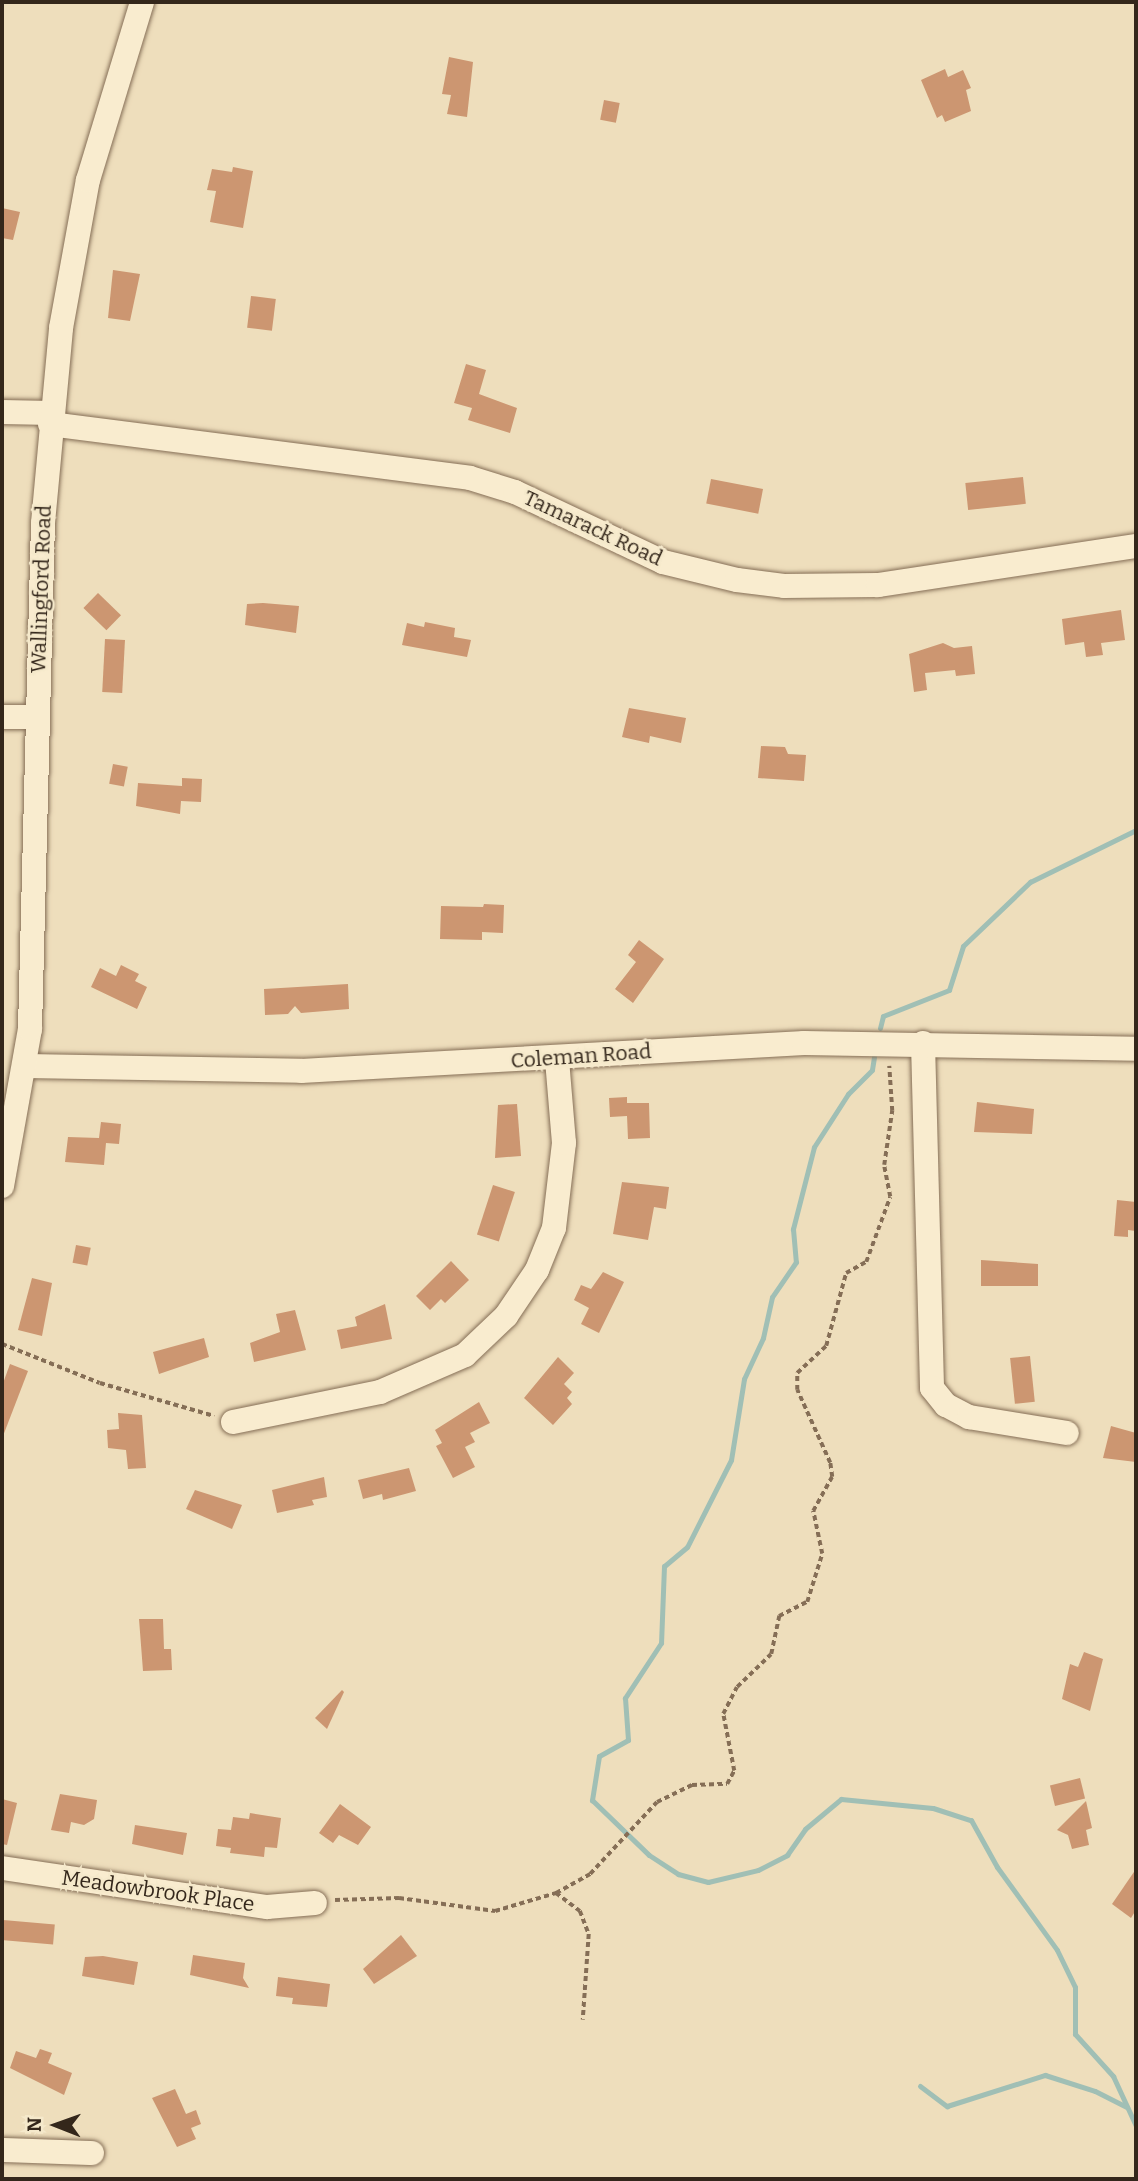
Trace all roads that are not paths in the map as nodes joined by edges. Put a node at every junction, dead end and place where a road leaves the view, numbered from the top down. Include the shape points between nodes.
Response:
1 (142, 2) edge
2 (2, 412) edge
3 (51, 419) junction
4 (1136, 546) edge
5 (2, 716) edge
6 (37, 717) junction
7 (923, 1043) junction
8 (1136, 1049) edge
9 (557, 1059) junction
10 (26, 1066) junction
11 (3, 1178) edge
12 (233, 1422) road end
13 (1067, 1433) dead end
14 (2, 1867) edge
15 (315, 1903) road end
16 (2, 2150) edge
17 (92, 2153) dead end

1 - 3 street, Wallingford Road via 88,180 61,328
2 - 3 street, Tamarack Road
3 - 4 street, Tamarack Road via 470,478 514,492 663,562 784,586 878,586
3 - 6 street, Wallingford Road
5 - 6 street
6 - 10 street, Wallingford Road
7 - 8 street, Coleman Road
7 - 9 street, Coleman Road via 745,1045
7 - 13 street via 932,1388 946,1405 970,1417
9 - 10 street, Coleman Road via 238,1072
9 - 12 street via 564,1143 554,1228 537,1270 506,1316 465,1355 380,1392
10 - 11 street, Wallingford Road
14 - 15 street, Meadowbrook Place via 267,1907
16 - 17 street

